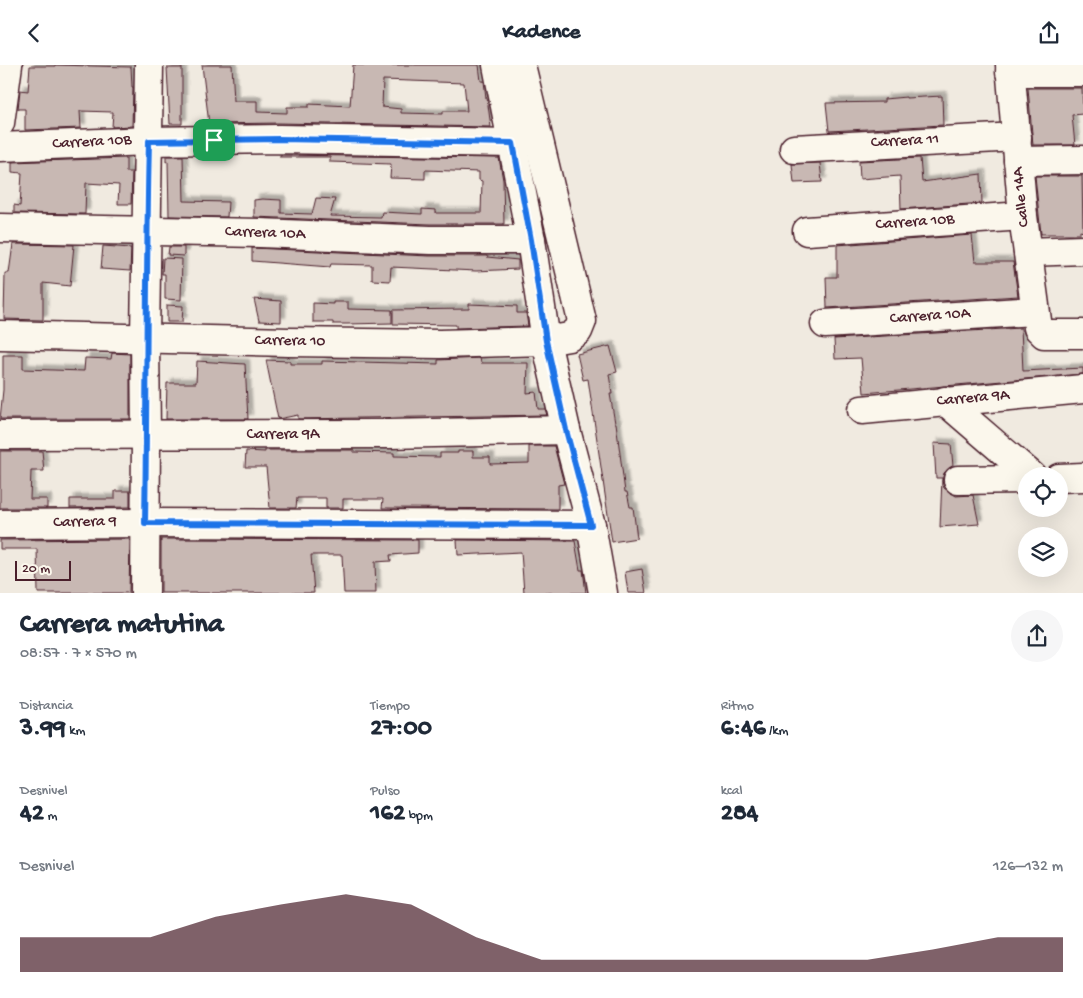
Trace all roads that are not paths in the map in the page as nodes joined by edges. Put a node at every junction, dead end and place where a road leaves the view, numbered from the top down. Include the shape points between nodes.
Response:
1 (8, 65) edge
2 (149, 65) edge
3 (497, 65) edge
4 (521, 65) edge
5 (1010, 68) edge
6 (1083, 72) edge
7 (0, 123) edge
8 (149, 141) junction
9 (513, 143) junction
10 (0, 147) edge
11 (794, 149) dead end
12 (1017, 149) junction
13 (1083, 160) edge
14 (1023, 216) junction
15 (0, 228) edge
16 (147, 230) junction
17 (807, 231) dead end
18 (531, 240) junction
19 (1083, 250) edge
20 (1028, 252) junction
21 (1036, 319) junction
22 (825, 324) dead end
23 (1083, 333) edge
24 (0, 335) edge
25 (145, 338) junction
26 (546, 341) junction
27 (1083, 389) edge
28 (945, 401) junction
29 (862, 410) dead end
30 (566, 430) junction
31 (0, 435) edge
32 (146, 436) junction
33 (1022, 467) edge
34 (1083, 477) edge
35 (1068, 478) edge
36 (1018, 479) edge
37 (958, 480) dead end
38 (145, 523) junction
39 (0, 524) edge
40 (591, 525) junction
41 (145, 593) edge
42 (603, 593) edge

1 - 7 street
2 - 8 street
3 - 9 street
4 - 26 street, Carrera 10 via 582,321 578,331 569,337
5 - 6 street
5 - 12 street, Calle 14A
8 - 9 street, Carrera 10B via 279,139
8 - 10 street, Carrera 10B
8 - 16 street
9 - 18 street
11 - 12 street, Carrera 11
12 - 13 street, Carrera 11
12 - 14 street, Calle 14A
14 - 17 street, Carrera 10B
14 - 20 street, Calle 14A
15 - 16 street, Carrera 10A
16 - 18 street, Carrera 10A via 430,240
16 - 25 street
18 - 26 street
19 - 20 street
20 - 21 street, Calle 14A
21 - 22 street, Carrera 10A
21 - 23 street via 1044,334
24 - 25 street, Carrera 10
25 - 26 street, Carrera 10 via 421,343
25 - 32 street
26 - 30 street
27 - 28 street, Carrera 9A
28 - 29 street, Carrera 9A
28 - 33 street
30 - 32 street, Carrera 9A
30 - 40 street
31 - 32 street, Carrera 9A
32 - 38 street
34 - 35 street
36 - 37 street
38 - 39 street, Carrera 9
38 - 40 street, Carrera 9
38 - 41 street
40 - 42 street

